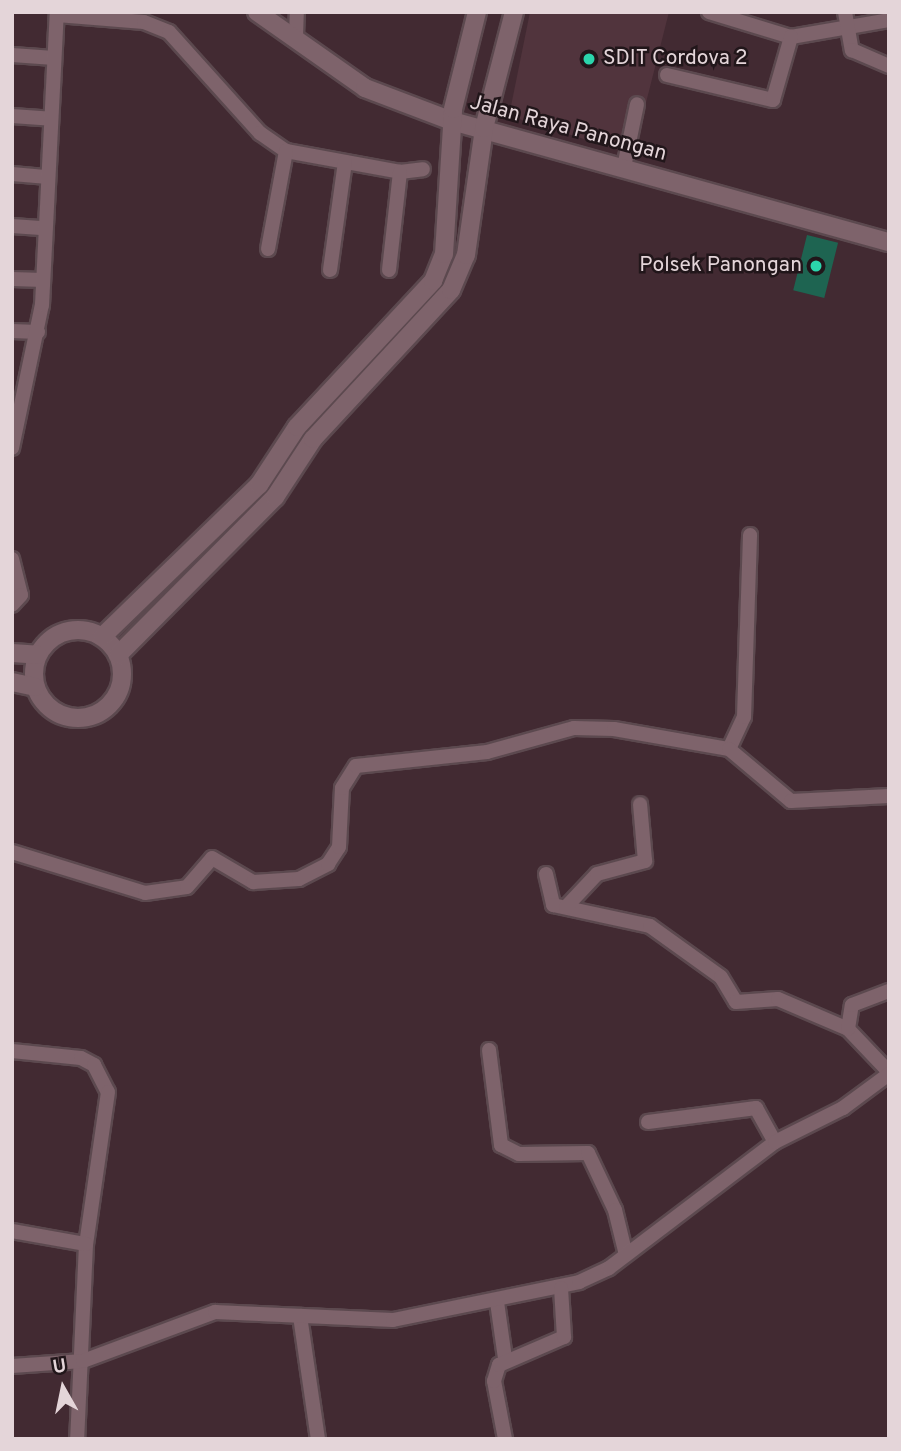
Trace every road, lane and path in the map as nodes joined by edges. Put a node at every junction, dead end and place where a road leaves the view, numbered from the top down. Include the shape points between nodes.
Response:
1 (257, 12) edge
2 (297, 12) edge
3 (477, 12) edge
4 (514, 12) edge
5 (709, 12) edge
6 (845, 12) edge
7 (57, 14) edge
8 (889, 20) edge
9 (847, 28) junction
10 (296, 36) junction
11 (791, 37) junction
12 (12, 55) edge
13 (54, 58) junction
14 (889, 66) edge
15 (667, 75) dead end
16 (637, 104) dead end
17 (12, 116) edge
18 (51, 118) junction
19 (452, 121) junction
20 (484, 128) junction
21 (286, 151) junction
22 (345, 162) junction
23 (624, 167) junction
24 (423, 169) dead end
25 (400, 172) junction
26 (12, 174) edge
27 (48, 177) junction
28 (12, 226) edge
29 (44, 228) junction
30 (889, 242) edge
31 (268, 250) dead end
32 (330, 270) dead end
33 (389, 270) dead end
34 (12, 279) edge
35 (43, 280) junction
36 (12, 331) edge
37 (38, 332) junction
38 (19, 388) edge
39 (13, 441) edge
40 (259, 485) junction
41 (275, 497) junction
42 (750, 535) dead end
43 (12, 559) edge
44 (12, 605) edge
45 (102, 637) junction
46 (12, 653) edge
47 (38, 654) junction
48 (118, 655) junction
49 (12, 682) edge
50 (35, 687) junction
51 (729, 749) junction
52 (889, 796) edge
53 (640, 804) dead end
54 (12, 852) edge
55 (546, 874) dead end
56 (566, 906) junction
57 (889, 991) edge
58 (848, 1029) junction
59 (489, 1050) dead end
60 (12, 1051) edge
61 (889, 1073) edge
62 (649, 1122) dead end
63 (775, 1142) junction
64 (12, 1231) edge
65 (86, 1244) junction
66 (626, 1255) junction
67 (561, 1287) junction
68 (497, 1302) junction
69 (300, 1316) junction
70 (505, 1358) junction
71 (83, 1361) junction
72 (12, 1366) edge
73 (77, 1439) edge
74 (318, 1439) edge
75 (505, 1439) edge

1 - 10 street, Jalan Raya Panongan
2 - 10 street
3 - 19 street
4 - 20 street
5 - 11 street
6 - 9 street
7 - 13 street
7 - 21 street via 144,22 169,32 260,133
8 - 9 street
9 - 11 street
9 - 14 street via 855,52
10 - 19 street, Jalan Raya Panongan via 365,88
11 - 15 street via 773,100
12 - 13 street
13 - 18 street
16 - 23 street
17 - 18 street
18 - 27 street
19 - 20 street, Jalan Raya Panongan
19 - 40 street via 445,244 433,281 297,427
20 - 23 street, Jalan Raya Panongan
20 - 41 street via 466,256 451,290 313,439
21 - 22 street
21 - 31 street
22 - 25 street
22 - 32 street
23 - 30 street, Jalan Raya Panongan
24 - 25 street
25 - 33 street
26 - 27 street
27 - 29 street
28 - 29 street
29 - 35 street
34 - 35 street
35 - 37 street
36 - 37 street
37 - 38 street
38 - 39 street
40 - 41 street
40 - 45 street
41 - 48 street
42 - 51 street via 744,717
43 - 44 street via 21,595
45 - 47 street via 68,631
45 - 48 street
46 - 47 street
47 - 50 street
48 - 50 street via 119,691 93,716 58,714
49 - 50 street
51 - 52 street via 791,801
51 - 54 street via 593,727 487,752 365,762 345,779 335,856 310,876 286,882 253,882 212,858 187,887 145,893
53 - 56 street via 645,861 597,874
55 - 56 street via 550,902
56 - 58 street via 653,927 721,977 739,1003 778,999
57 - 58 street via 852,1005
58 - 61 street
59 - 66 street via 501,1145 519,1154 589,1153 615,1210
60 - 65 street via 81,1058 103,1078 110,1112
61 - 63 street via 856,1101
62 - 63 street via 756,1108
63 - 66 street
64 - 65 street
65 - 71 street
66 - 67 street via 600,1273
67 - 68 street
67 - 70 street via 564,1337
68 - 69 street via 393,1320
68 - 70 street
69 - 71 street via 205,1314
69 - 74 street
70 - 75 street via 494,1381
71 - 72 street
71 - 73 street

